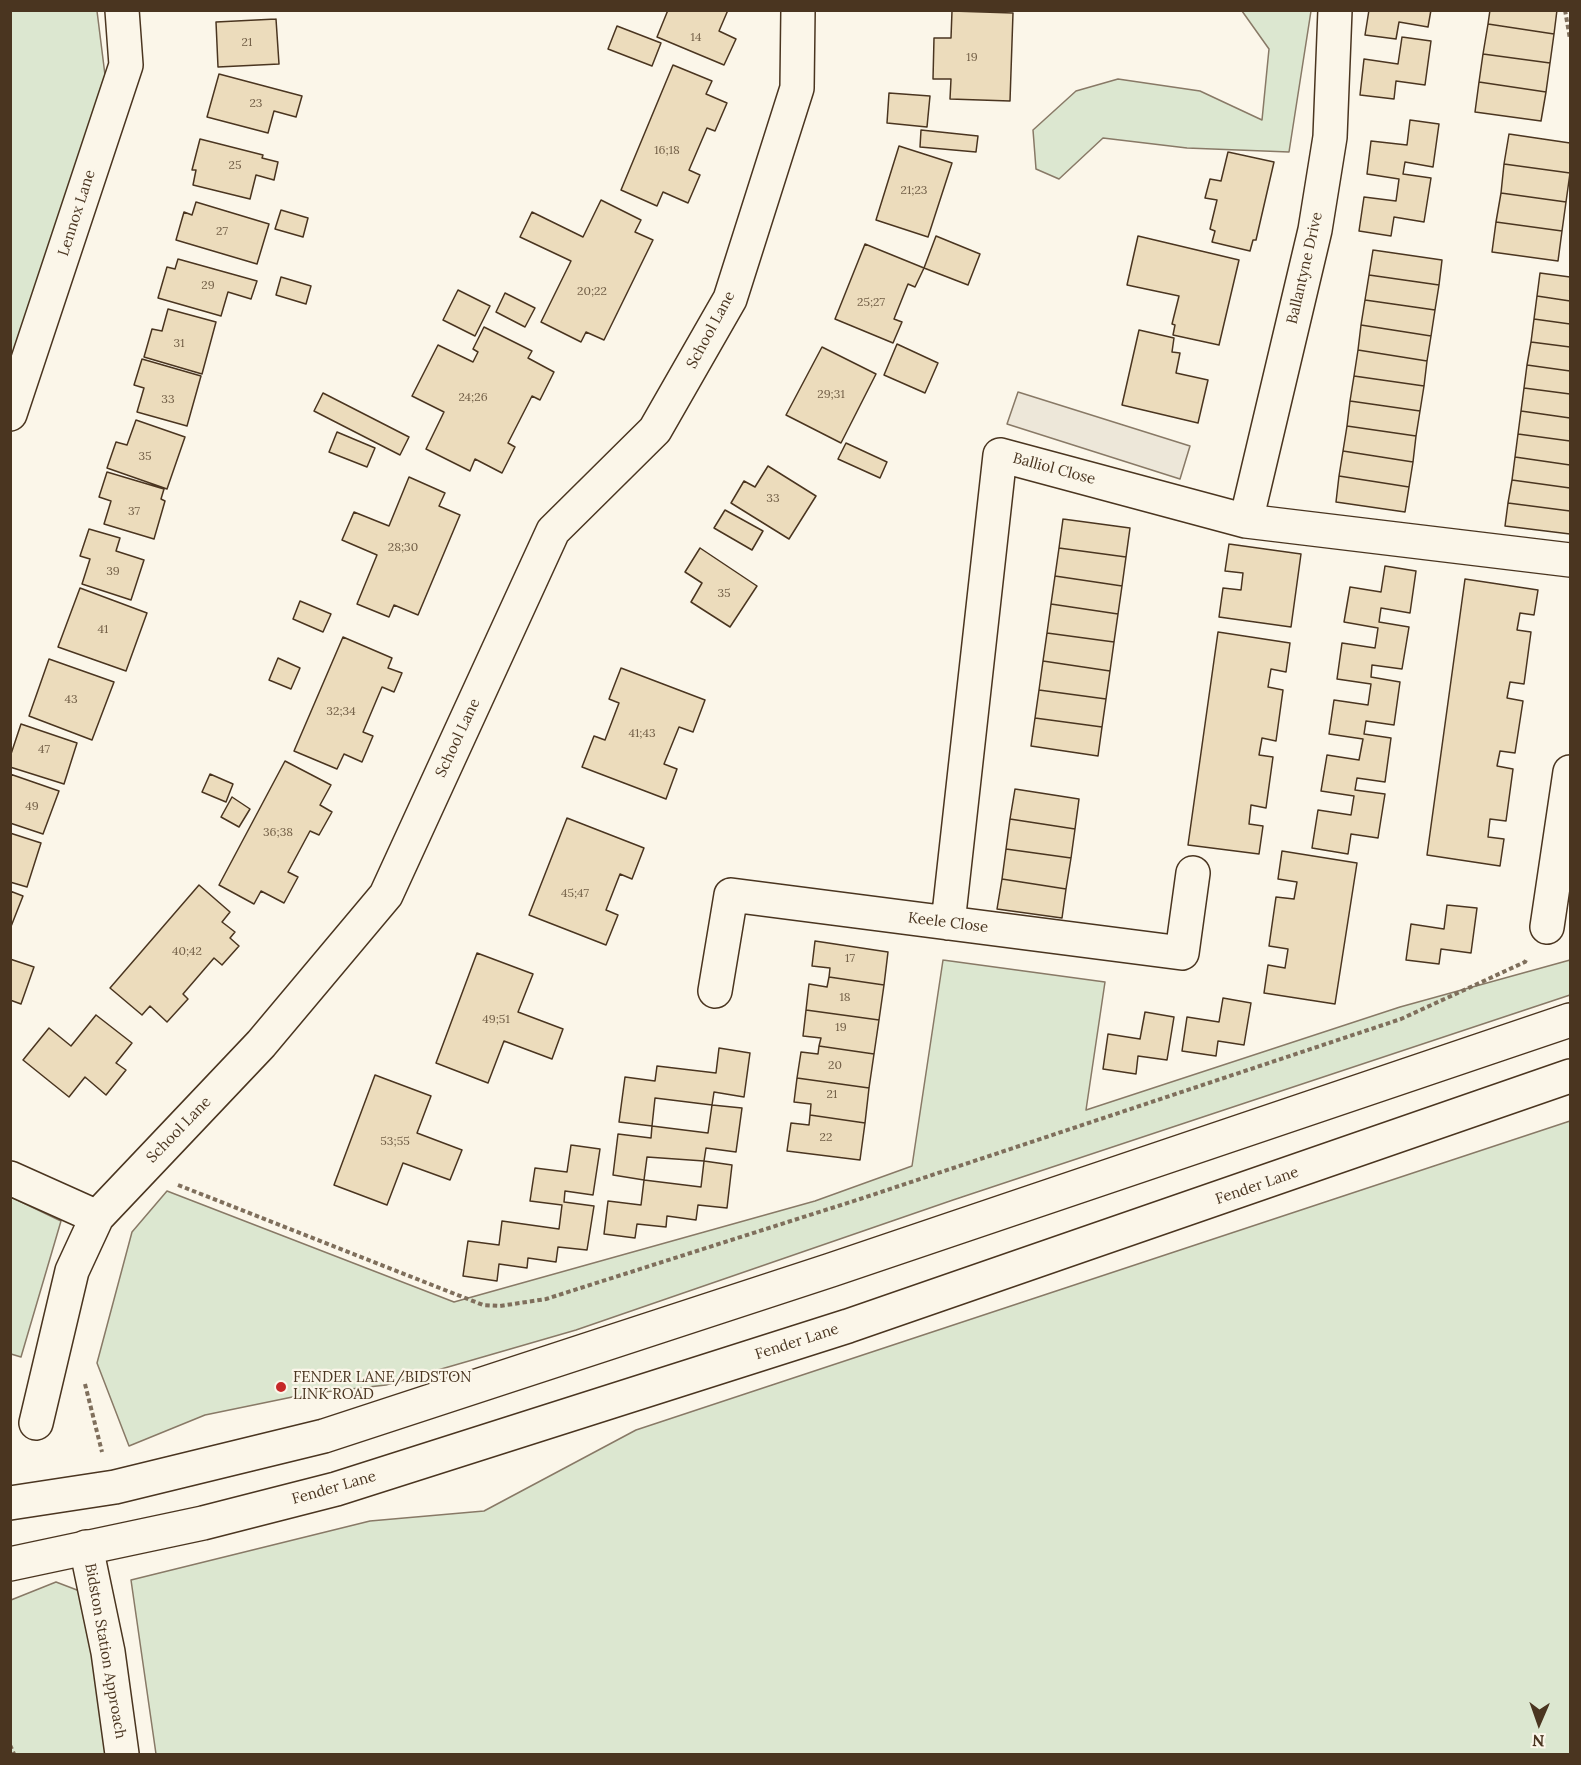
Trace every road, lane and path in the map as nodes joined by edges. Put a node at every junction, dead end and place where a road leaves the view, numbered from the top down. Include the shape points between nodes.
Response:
1 (122, 10) edge
2 (798, 10) edge
3 (1335, 10) edge
4 (1565, 10) edge
5 (1570, 39) edge
6 (10, 414) edge
7 (1246, 521) junction
8 (1570, 560) edge
9 (1570, 772) edge
10 (1193, 873) dead end
11 (948, 923) junction
12 (1547, 927) joint
13 (715, 991) dead end
14 (1570, 1020) edge
15 (1570, 1076) edge
16 (141, 1171) junction
17 (10, 1178) edge
18 (97, 1216) junction
19 (36, 1423) dead end
20 (10, 1503) edge
21 (86, 1547) junction
22 (10, 1564) edge
23 (10, 1745) edge
24 (14, 1755) edge
25 (122, 1755) edge

1 - 6 street, Lennox Lane via 126,65
2 - 16 street, School Lane via 797,88 730,299 655,430 553,531 386,895 261,1044
3 - 7 street, Ballantyne Drive via 1330,137 1315,230
4 - 5 path
7 - 8 street, Balliol Close
7 - 11 street, Balliol Close via 1000,454
9 - 12 street
10 - 11 street, Keele Close via 1182,953
11 - 13 street, Keele Close via 731,895
12 - 16 path via 1525,962 1401,1019 546,1299 483,1305
14 - 20 street via 324,1436 115,1487
15 - 21 street, Fender Lane via 848,1326 348,1485 203,1523
16 - 18 street, School Lane
17 - 18 street
18 - 19 street, School Lane via 72,1271
21 - 22 street, Fender Lane
21 - 25 street, Bidston Station Approach via 108,1652
23 - 24 path

